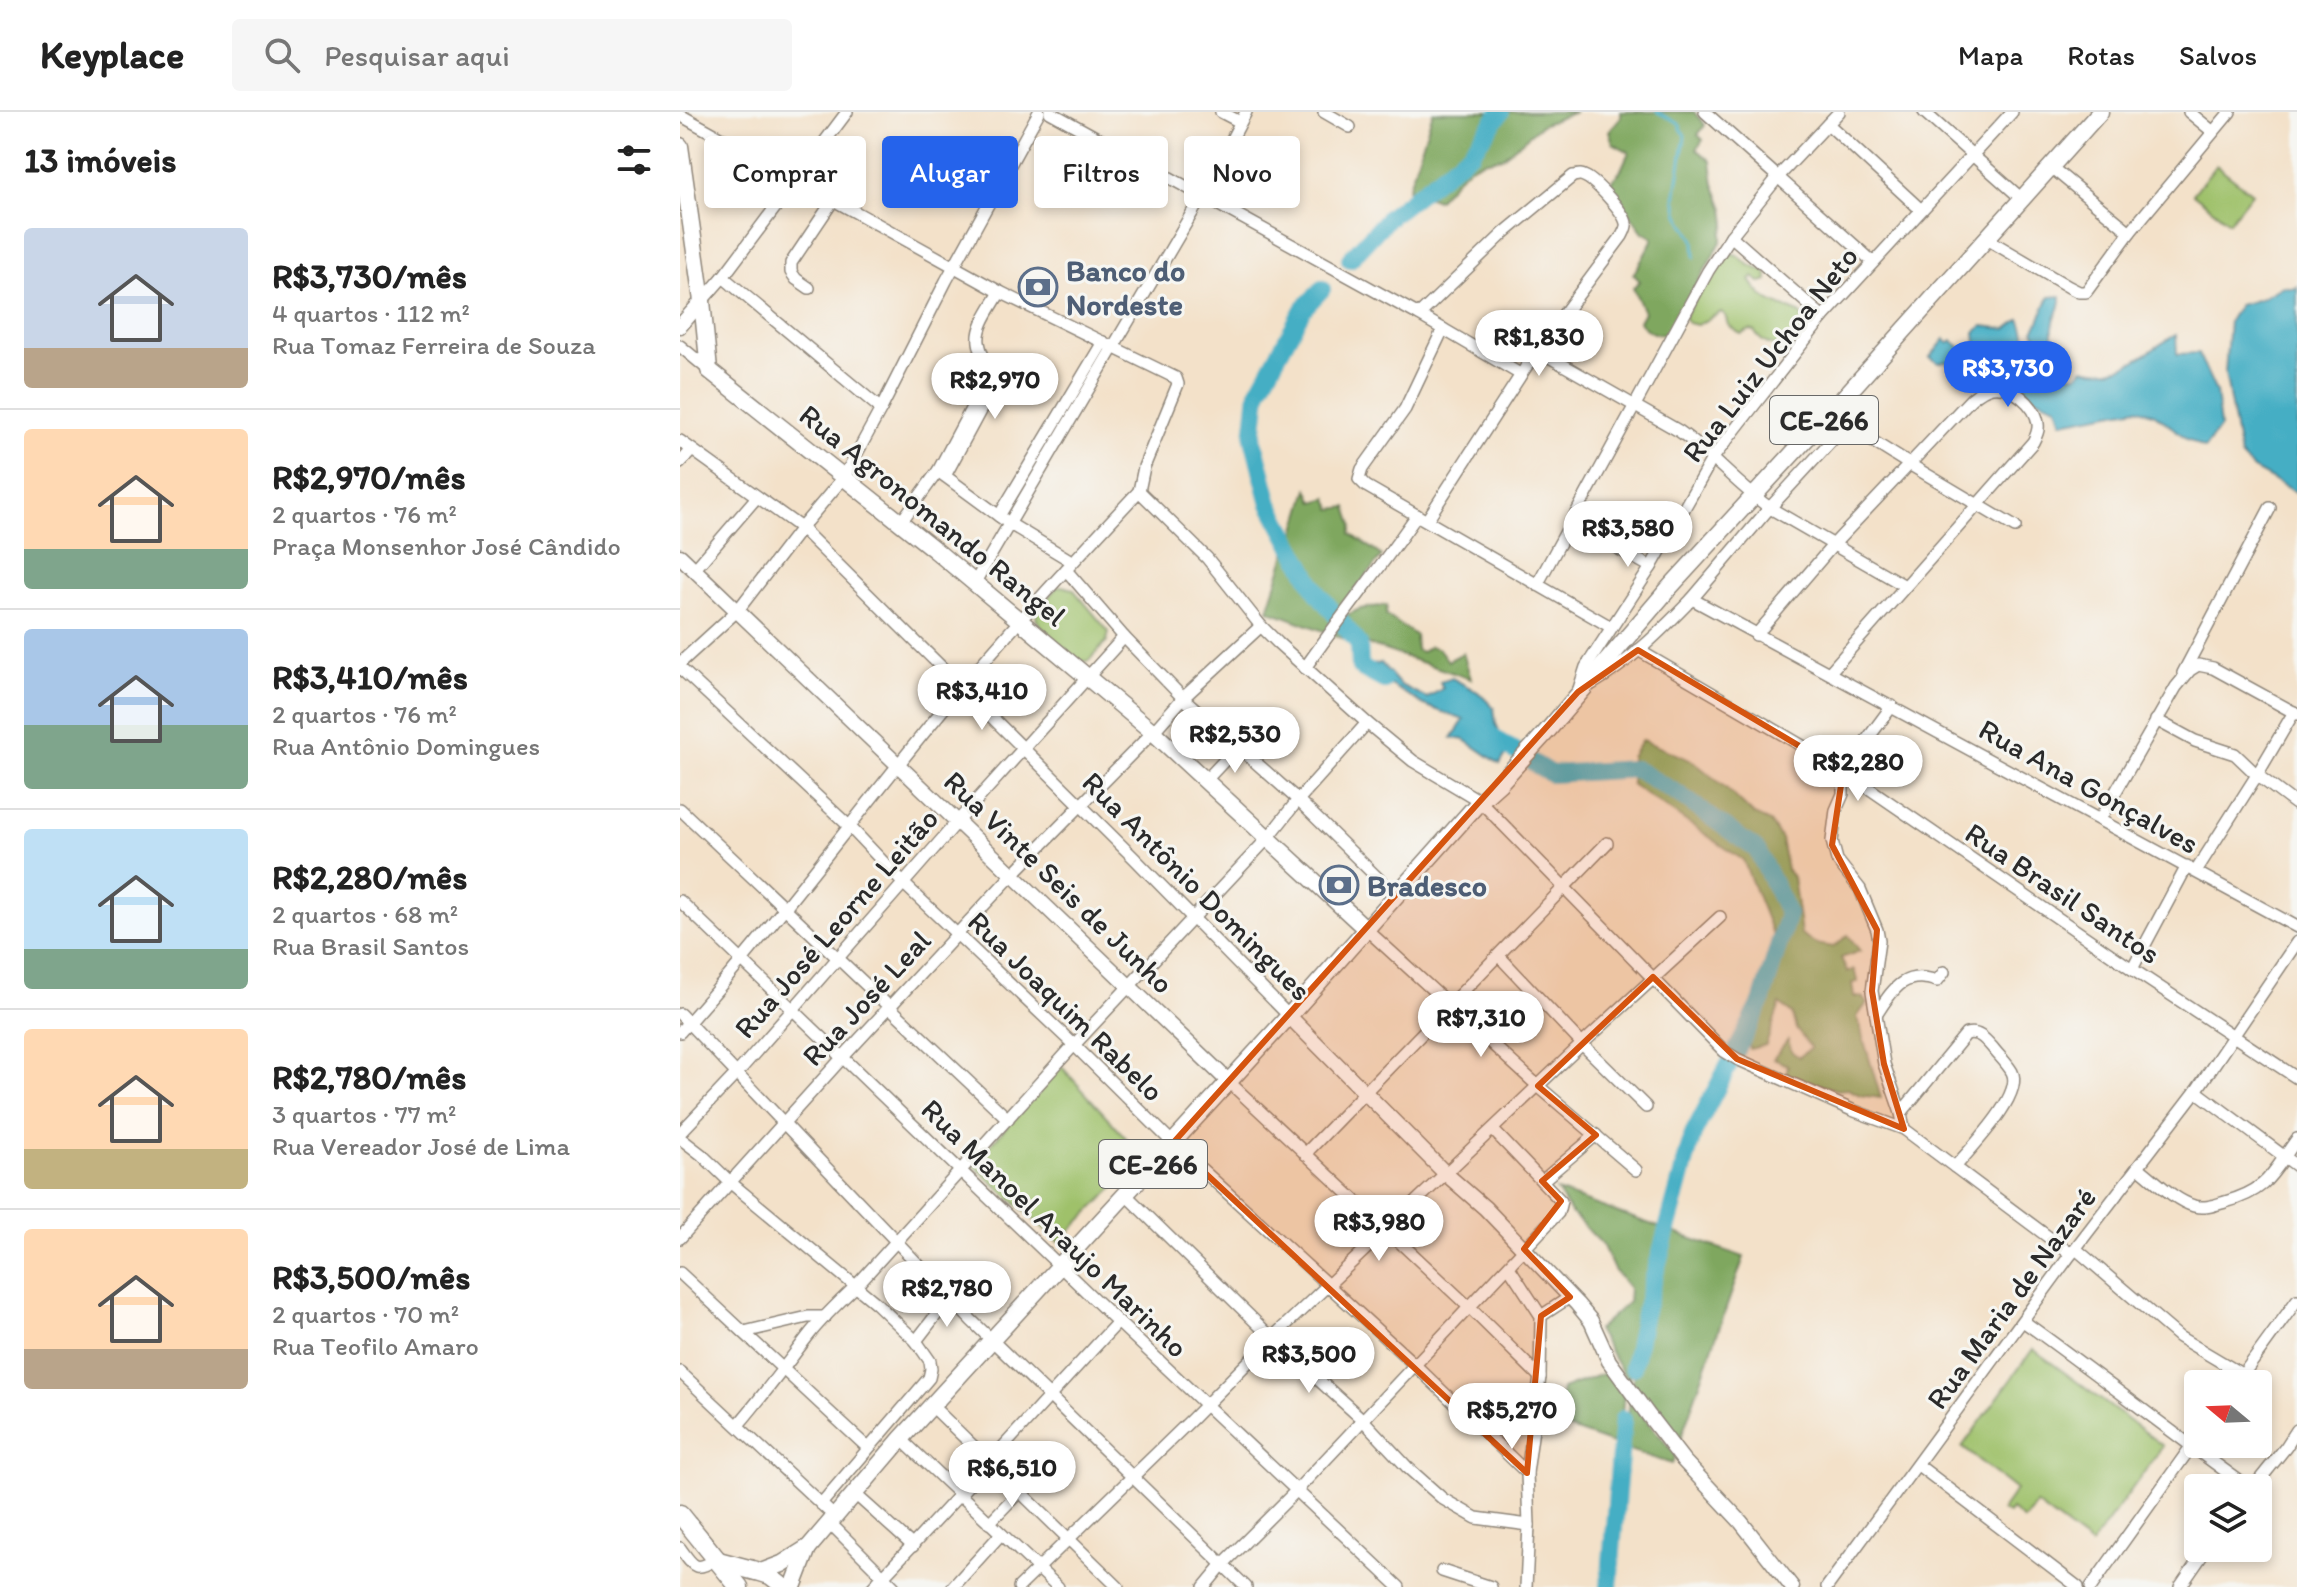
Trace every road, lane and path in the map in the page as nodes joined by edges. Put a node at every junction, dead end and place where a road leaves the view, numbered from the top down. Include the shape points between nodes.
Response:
1 (847, 112) edge
2 (1039, 112) edge
3 (1050, 112) edge
4 (1221, 112) edge
5 (1324, 112) edge
6 (1705, 112) edge
7 (1839, 112) edge
8 (1924, 112) edge
9 (2012, 112) edge
10 (2100, 112) edge
11 (2189, 112) edge
12 (2230, 112) edge
13 (682, 114) edge
14 (1243, 117) edge
15 (1828, 124) junction
16 (1350, 127) dead end
17 (2212, 131) junction
18 (721, 136) edge
19 (829, 136) edge
20 (1233, 136) edge
21 (680, 146) edge
22 (1974, 154) junction
23 (2051, 167) junction
24 (1778, 177) junction
25 (1184, 186) edge
26 (2023, 200) junction
27 (775, 208) edge
28 (828, 208) edge
29 (850, 208) edge
30 (1194, 208) edge
31 (1224, 208) edge
32 (1920, 209) junction
33 (2130, 232) junction
34 (1731, 236) junction
35 (1987, 239) junction
36 (1873, 262) junction
37 (955, 266) junction
38 (723, 277) junction
39 (809, 288) dead end
40 (1000, 292) junction
41 (702, 301) junction
42 (1419, 315) junction
43 (1823, 317) junction
44 (680, 326) edge
45 (1443, 329) junction
46 (1108, 344) junction
47 (680, 346) edge
48 (1537, 350) junction
49 (709, 370) junction
50 (1520, 374) junction
51 (1635, 406) junction
52 (881, 409) junction
53 (1829, 414) junction
54 (1846, 425) junction
55 (680, 441) edge
56 (692, 450) junction
57 (1712, 459) junction
58 (680, 463) edge
59 (1909, 464) junction
60 (942, 473) junction
61 (844, 477) junction
62 (1139, 491) junction
63 (1754, 496) junction
64 (757, 497) junction
65 (1978, 505) junction
66 (1770, 508) junction
67 (2270, 508) dead end
68 (999, 516) junction
69 (1422, 517) junction
70 (901, 522) junction
71 (1572, 523) junction
72 (1010, 524) junction
73 (2015, 527) dead end
74 (801, 528) junction
75 (1834, 544) junction
76 (680, 556) edge
77 (1069, 566) junction
78 (1651, 567) junction
79 (695, 569) junction
80 (975, 582) junction
81 (1537, 585) junction
82 (1905, 586) junction
83 (1692, 599) junction
84 (738, 610) junction
85 (1020, 621) junction
86 (1261, 626) junction
87 (1611, 627) junction
88 (1756, 635) junction
89 (1124, 637) junction
90 (1638, 650) junction
91 (680, 666) edge
92 (1305, 668) junction
93 (1829, 673) junction
94 (1088, 679) junction
95 (2176, 687) junction
96 (961, 688) junction
97 (1578, 692) junction
98 (1183, 698) junction
99 (1892, 706) junction
100 (2296, 713) edge
101 (2156, 720) junction
102 (1367, 723) junction
103 (1153, 732) junction
104 (1238, 746) junction
105 (1024, 749) junction
106 (898, 765) junction
107 (1843, 772) junction
108 (2257, 775) junction
109 (1206, 780) junction
110 (1298, 800) junction
111 (1480, 801) junction
112 (2297, 805) edge
113 (1080, 806) junction
114 (680, 809) edge
115 (2100, 819) junction
116 (958, 821) junction
117 (850, 827) junction
118 (1268, 838) junction
119 (1607, 843) dead end
120 (2192, 869) junction
121 (1013, 874) junction
122 (903, 883) junction
123 (1563, 888) junction
124 (1395, 895) junction
125 (680, 901) edge
126 (783, 908) junction
127 (1720, 917) dead end
128 (1192, 919) junction
129 (2297, 927) edge
130 (1365, 928) junction
131 (958, 935) junction
132 (2297, 942) edge
133 (1499, 956) junction
134 (836, 959) junction
135 (742, 960) junction
136 (2132, 969) junction
137 (1944, 972) dead end
138 (1653, 977) junction
139 (1129, 986) junction
140 (1448, 1005) junction
141 (889, 1008) junction
142 (793, 1009) junction
143 (1876, 1015) junction
144 (1289, 1016) junction
145 (683, 1023) edge
146 (2234, 1037) junction
147 (1582, 1044) junction
148 (1074, 1045) junction
149 (843, 1057) junction
150 (738, 1072) junction
151 (2297, 1078) edge
152 (1228, 1081) junction
153 (1538, 1086) junction
154 (1365, 1091) junction
155 (2196, 1091) junction
156 (1646, 1107) dead end
157 (1901, 1113) junction
158 (1008, 1119) junction
159 (785, 1123) junction
160 (1904, 1129) junction
161 (1493, 1130) junction
162 (1596, 1135) junction
163 (680, 1136) edge
164 (2297, 1139) edge
165 (1173, 1143) junction
166 (1305, 1154) junction
167 (2283, 1157) junction
168 (2297, 1166) edge
169 (1955, 1167) junction
170 (2138, 1167) junction
171 (961, 1170) junction
172 (1636, 1170) dead end
173 (1446, 1174) junction
174 (1542, 1181) junction
175 (731, 1183) junction
176 (1125, 1194) junction
177 (1387, 1231) junction
178 (680, 1238) edge
179 (896, 1241) junction
180 (1524, 1249) junction
181 (2073, 1252) junction
182 (1059, 1265) junction
183 (1509, 1267) junction
184 (680, 1273) edge
185 (856, 1286) junction
186 (1329, 1286) junction
187 (950, 1297) junction
188 (1570, 1297) junction
189 (2297, 1300) edge
190 (1470, 1308) junction
191 (1541, 1316) junction
192 (825, 1317) junction
193 (2023, 1321) junction
194 (1118, 1322) junction
195 (744, 1332) junction
196 (1272, 1338) junction
197 (916, 1341) junction
198 (992, 1341) junction
199 (1414, 1364) junction
200 (784, 1370) junction
201 (2227, 1370) edge
202 (2246, 1370) edge
203 (680, 1372) edge
204 (1540, 1377) junction
205 (1048, 1396) junction
206 (1206, 1405) junction
207 (932, 1406) junction
208 (1363, 1420) junction
209 (738, 1425) junction
210 (2297, 1430) edge
211 (2184, 1435) edge
212 (901, 1439) junction
213 (868, 1448) junction
214 (2184, 1456) edge
215 (2214, 1458) edge
216 (989, 1462) junction
217 (1918, 1465) junction
218 (1527, 1473) junction
219 (2234, 1474) edge
220 (2263, 1474) edge
221 (1132, 1476) junction
222 (1296, 1491) junction
223 (1019, 1492) junction
224 (958, 1493) junction
225 (855, 1494) junction
226 (821, 1504) junction
227 (680, 1514) edge
228 (832, 1520) junction
229 (989, 1523) junction
230 (1529, 1525) junction
231 (1001, 1534) junction
232 (1067, 1539) junction
233 (913, 1546) junction
234 (809, 1547) junction
235 (680, 1548) edge
236 (717, 1560) junction
237 (2197, 1562) edge
238 (1223, 1564) junction
239 (1037, 1569) junction
240 (758, 1571) junction
241 (1442, 1571) dead end
242 (883, 1576) junction
243 (731, 1586) edge
244 (1397, 1586) edge
245 (784, 1587) edge
246 (793, 1587) edge
247 (873, 1587) edge
248 (894, 1587) edge
249 (953, 1587) edge
250 (1019, 1587) edge
251 (1058, 1587) edge
252 (1118, 1587) edge
253 (1204, 1587) edge
254 (1246, 1587) edge
255 (1491, 1587) edge
256 (1526, 1587) edge
257 (1792, 1587) edge
258 (1827, 1587) edge
259 (2078, 1587) edge
260 (2091, 1587) edge
261 (2180, 1587) edge

1 - 19 street
2 - 37 street
3 - 25 street
4 - 14 street
5 - 16 street
6 - 24 street
7 - 15 street
8 - 22 street
9 - 22 street, Rua Luiz Uchoa Neto
10 - 23 main road, CE-266
11 - 17 street
12 - 17 street
13 - 18 street
14 - 20 street
15 - 24 street
15 - 32 street
17 - 33 street
21 - 41 main road
22 - 26 street
22 - 32 street, Rua Luiz Uchoa Neto
23 - 26 main road, CE-266
23 - 33 street
24 - 34 street
24 - 36 street
26 - 35 main road, CE-266
27 - 38 street
28 - 39 street via 791,263 796,279
29 - 37 street
30 - 46 street
31 - 42 street
32 - 36 street, Rua Luiz Uchoa Neto
33 - 35 street via 2084,293
34 - 43 street
34 - 51 street via 1689,302
35 - 53 main road, CE-266
36 - 43 street, Rua Luiz Uchoa Neto
37 - 40 street
37 - 52 street
38 - 41 street
38 - 52 street
40 - 46 street
40 - 60 street via 979,333 986,381
41 - 44 street
41 - 49 main road
42 - 45 street
42 - 48 street via 1504,233 1573,176 1581,175 1611,201 1626,225
43 - 57 street, Rua Luiz Uchoa Neto
45 - 50 street
45 - 69 street via 1405,409 1359,474 1366,486
46 - 62 street via 1178,381
46 - 68 street
46 - 72 street
47 - 49 street, Rua Agronomando Rangel
48 - 50 street
48 - 51 street
49 - 61 main road, Rua Agronomando Rangel
50 - 69 street
51 - 57 street via 1679,431
51 - 71 street
52 - 61 street
53 - 54 street
53 - 63 main road, CE-266
54 - 59 street
54 - 66 street
55 - 56 street, Rua Antônio Domingues
56 - 58 street
56 - 64 street, Rua Antônio Domingues
57 - 63 street
57 - 78 street, Rua Luiz Uchoa Neto
59 - 65 street
59 - 65 street via 1981,391 1994,386 2017,394 2036,417 2038,430
59 - 75 street
60 - 68 street
60 - 70 street
61 - 70 main road, Rua Agronomando Rangel
61 - 74 street
62 - 77 street
62 - 86 street via 1207,558
63 - 66 street
63 - 97 main road, CE-266
64 - 74 street, Rua Antônio Domingues
64 - 79 street
65 - 73 street
65 - 82 street
66 - 75 street
66 - 83 street
67 - 95 street
68 - 72 street
69 - 81 street
69 - 92 street
70 - 80 main road, Rua Agronomando Rangel
71 - 78 street
71 - 81 street
72 - 77 street
72 - 80 street
74 - 84 street
74 - 96 street, Rua Antônio Domingues
75 - 82 street
75 - 88 street
76 - 79 street, Rua Vinte Seis de Junho
77 - 85 street
77 - 89 street
78 - 87 street, Rua Luiz Uchoa Neto
79 - 84 street, Rua Vinte Seis de Junho
80 - 85 main road, Rua Agronomando Rangel
81 - 87 street
82 - 93 street
83 - 88 street, Rua Ana Gonçalves
83 - 90 street
84 - 91 street
84 - 106 street, Rua Vinte Seis de Junho
85 - 94 main road, Rua Agronomando Rangel
85 - 96 street
86 - 92 street
86 - 98 street, Rua José Leal
87 - 97 street, Rua Luiz Uchoa Neto via 1586,667
88 - 93 street, Rua Ana Gonçalves
89 - 94 street, Rua José Leorne Leitão
89 - 98 street
90 - 97 street
90 - 107 street, Rua Brasil Santos
91 - 117 street, Rua Joaquim Rabelo
92 - 102 street
93 - 99 street, Rua Ana Gonçalves
94 - 103 main road, Rua Agronomando Rangel
94 - 105 street, Rua José Leorne Leitão
95 - 100 street via 2190,670 2204,665
95 - 101 street
96 - 105 street, Rua Antônio Domingues
96 - 106 street
97 - 111 main road, CE-266
98 - 103 street, Rua José Leal
98 - 104 street
99 - 107 street
99 - 115 street, Rua Ana Gonçalves
100 - 108 street
101 - 108 street via 2235,754
101 - 115 street
102 - 110 street
102 - 111 street via 1413,761
103 - 109 main road, Rua Agronomando Rangel
103 - 113 street, Rua José Leal
104 - 109 street
104 - 110 street
105 - 113 street, Rua Antônio Domingues
105 - 116 street, Rua José Leorne Leitão
106 - 116 street, Rua Vinte Seis de Junho
106 - 117 street
107 - 136 street, Rua Brasil Santos
107 - 143 street via 1832,845 1840,866 1860,889 1877,930 1872,991
108 - 112 street
108 - 120 street
109 - 118 main road, Rua Agronomando Rangel
110 - 118 street
110 - 124 street
111 - 123 street
111 - 124 main road, CE-266
113 - 121 street, Rua José Leal
113 - 128 street, Rua Antônio Domingues
114 - 126 street
115 - 120 street, Rua Ana Gonçalves
116 - 121 street, Rua Vinte Seis de Junho
116 - 122 street, Rua José Leorne Leitão
117 - 122 street, Rua Joaquim Rabelo
117 - 126 street
118 - 128 street
118 - 130 main road, Rua Agronomando Rangel
119 - 123 street
120 - 129 street, Rua Ana Gonçalves
120 - 136 street
121 - 131 street, Rua José Leal
121 - 139 street, Rua Vinte Seis de Junho
122 - 131 street, Rua Joaquim Rabelo
122 - 134 street, Rua José Leorne Leitão
123 - 133 street
123 - 138 street
124 - 130 main road, CE-266
125 - 135 street, Rua Manoel Araujo Marinho
126 - 134 street
126 - 135 street
127 - 138 street
128 - 139 street
128 - 144 street, Rua Antônio Domingues
130 - 140 street, Rua Agronomando Rangel
130 - 144 main road, CE-266
131 - 141 street, Rua José Leal
131 - 148 street, Rua Joaquim Rabelo
132 - 146 street, Rua Maria de Nazaré
133 - 140 street
133 - 147 street
134 - 141 street
134 - 142 street, Rua José Leorne Leitão
135 - 142 street, Rua Manoel Araujo Marinho
135 - 145 street
136 - 146 street, Rua Brasil Santos
137 - 143 street via 1937,981 1914,978 1896,984
138 - 147 street
138 - 160 street via 1724,1051
139 - 148 street
139 - 152 street, Rua Vinte Seis de Junho
140 - 153 street, Rua Agronomando Rangel
140 - 154 street
141 - 149 street, Rua José Leal
141 - 158 street
142 - 149 street, Rua Manoel Araujo Marinho
142 - 150 street, Rua José Leorne Leitão
143 - 157 street via 1884,1064
144 - 152 main road, CE-266
144 - 154 street, Rua Antônio Domingues
145 - 150 street
146 - 151 street, Rua Brasil Santos
146 - 155 street, Rua Maria de Nazaré
147 - 153 street
147 - 156 street
148 - 158 street
148 - 165 street, Rua Joaquim Rabelo
149 - 159 street, Rua José Leal
149 - 171 street, Rua Manoel Araujo Marinho
150 - 159 street
150 - 163 street, Rua José Leorne Leitão
152 - 165 main road, CE-266
152 - 166 street
153 - 161 street
153 - 162 street, Rua Agronomando Rangel
154 - 166 street
154 - 173 street, Rua Antônio Domingues
155 - 167 street
155 - 170 street, Rua Maria de Nazaré
157 - 160 street
157 - 169 street via 1966,1034 1984,1038 2012,1073 2013,1091
158 - 171 street
159 - 175 street, Rua José Leal
159 - 179 street
160 - 169 street
161 - 173 street
161 - 174 street
162 - 172 street, Rua Agronomando Rangel
162 - 174 street
163 - 175 street
164 - 167 street
165 - 176 main road, CE-266
165 - 186 street, Rua Joaquim Rabelo
166 - 177 street
167 - 168 street
167 - 170 street via 2257,1191 2209,1207 2182,1200
169 - 181 street
170 - 181 street, Rua Maria de Nazaré
171 - 179 street
171 - 182 street, Rua Manoel Araujo Marinho
173 - 177 street
173 - 180 street, Rua Antônio Domingues
174 - 180 street via 1561,1206
175 - 178 street, Rua José Leal
175 - 185 street
176 - 182 main road, CE-266
176 - 196 street
177 - 186 street
177 - 190 street
179 - 185 street
179 - 187 street
180 - 183 street
180 - 188 street, Rua Antônio Domingues
181 - 193 street, Rua Maria de Nazaré
181 - 201 street
182 - 194 street, Rua Manoel Araujo Marinho
182 - 198 main road, CE-266
183 - 190 street
183 - 191 street
184 - 195 street
185 - 192 street
185 - 197 street
186 - 196 street
186 - 199 street, Rua Joaquim Rabelo
187 - 197 street
187 - 198 street
188 - 191 street
188 - 257 street, Rua Antônio Domingues via 1591,1321 1609,1361 1649,1416
189 - 202 street
190 - 199 street
190 - 204 street
191 - 204 street
192 - 195 street
192 - 200 street
193 - 211 street
193 - 217 street, Rua Maria de Nazaré
194 - 205 street
194 - 206 street, Rua Manoel Araujo Marinho
195 - 200 street
196 - 206 street
196 - 208 street
197 - 213 street via 930,1361 929,1378
198 - 205 street
198 - 207 main road, CE-266
199 - 208 street
199 - 218 street, Rua Joaquim Rabelo
200 - 209 street
200 - 213 street
203 - 209 street
204 - 218 street
205 - 216 street
205 - 221 street
206 - 221 street
206 - 222 street, Rua Manoel Araujo Marinho
207 - 212 main road, CE-266
207 - 216 street
208 - 222 street
208 - 230 street via 1407,1467 1464,1513
209 - 226 street
210 - 220 street
212 - 224 street
212 - 225 main road, CE-266
213 - 226 street
214 - 260 street
215 - 219 street
216 - 223 street
216 - 224 street
217 - 258 street, Rua Maria de Nazaré
217 - 259 street
218 - 230 street
221 - 232 street
221 - 238 street
222 - 238 street
222 - 244 street, Rua Manoel Araujo Marinho
223 - 229 street
223 - 232 street
224 - 229 street
224 - 233 street
225 - 228 main road, CE-266
225 - 233 street
226 - 228 street
227 - 236 highway
228 - 234 main road, CE-266
228 - 242 street
229 - 231 street
230 - 256 street
231 - 239 street
231 - 249 street
232 - 239 street
232 - 252 street
233 - 242 street
234 - 240 main road, CE-266
234 - 246 main road, CE-266
235 - 236 street via 696,1567
236 - 240 highway
236 - 243 highway
237 - 261 street
238 - 253 street
238 - 254 street
239 - 250 street
239 - 251 street
240 - 243 main road
240 - 245 main road
241 - 255 street
242 - 247 street
242 - 248 street

